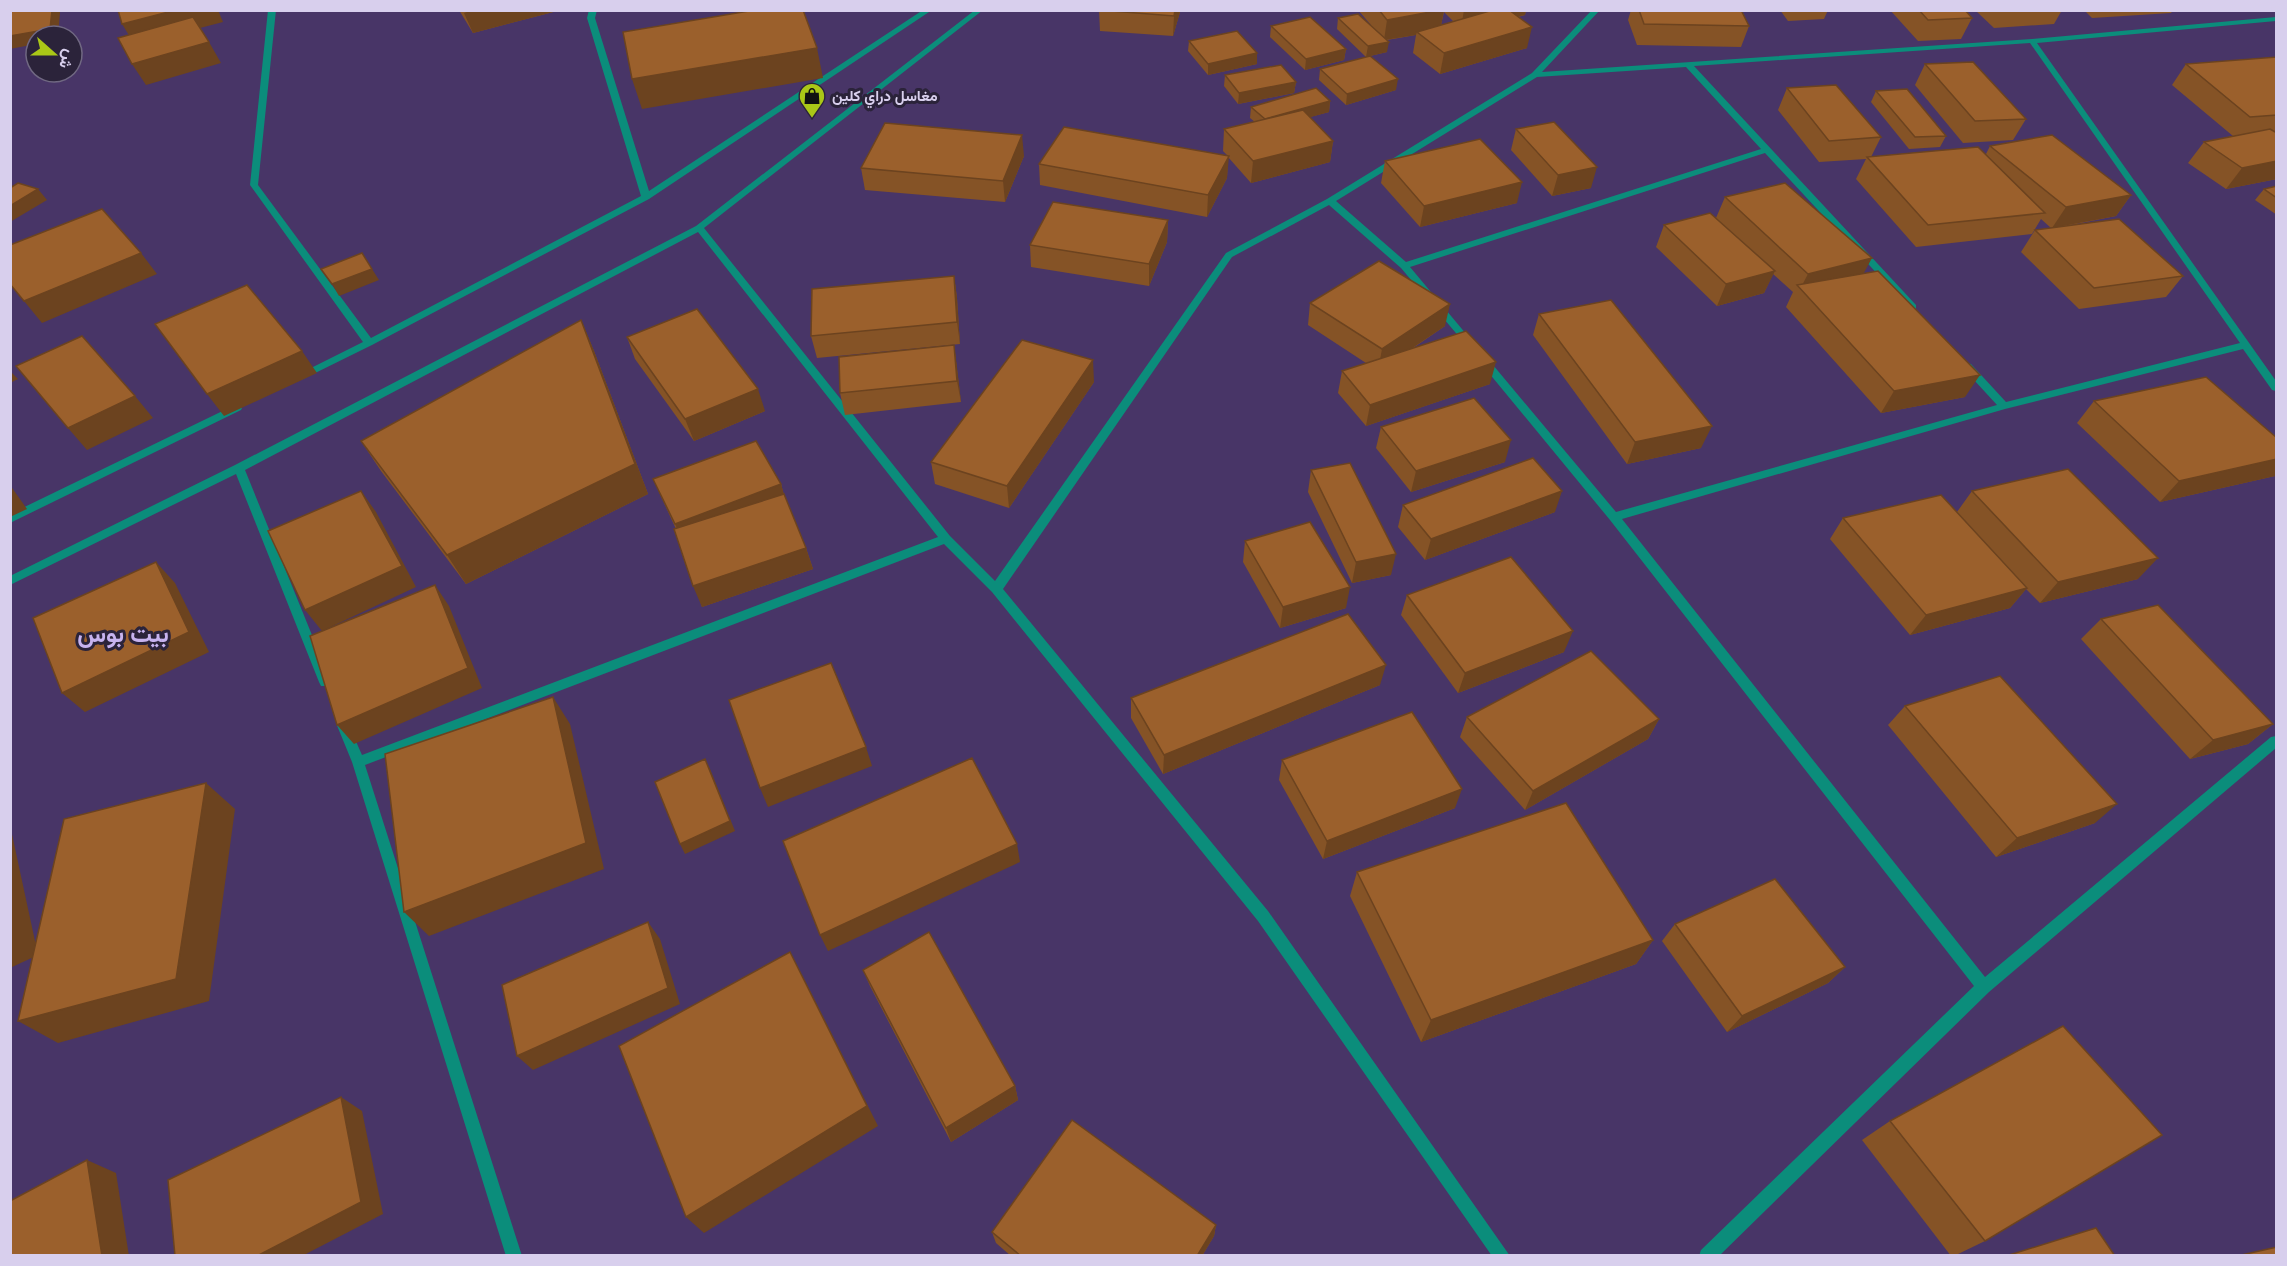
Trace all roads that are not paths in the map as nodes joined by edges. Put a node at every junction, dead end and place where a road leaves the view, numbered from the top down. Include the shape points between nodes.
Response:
1 (272, 10) edge
2 (593, 10) edge
3 (928, 10) edge
4 (980, 10) edge
5 (1597, 10) edge
6 (2277, 19) edge
7 (2032, 41) junction
8 (1689, 66) junction
9 (1535, 75) junction
10 (1767, 150) junction
11 (646, 197) junction
12 (1330, 201) junction
13 (699, 228) junction
14 (1404, 266) junction
15 (1917, 312) edge
16 (369, 343) junction
17 (2246, 345) junction
18 (1957, 355) edge
19 (287, 384) edge
20 (2277, 388) edge
21 (245, 404) edge
22 (2004, 406) junction
23 (239, 468) junction
24 (1614, 517) junction
25 (10, 519) edge
26 (946, 539) junction
27 (10, 581) edge
28 (996, 589) junction
29 (2277, 741) edge
30 (358, 762) junction
31 (1984, 987) junction
32 (514, 1256) edge
33 (1502, 1256) edge
34 (1707, 1256) edge

1 - 16 street via 254,185
2 - 11 street via 591,18
3 - 11 street
4 - 13 street
5 - 9 street
6 - 7 street
7 - 8 street
7 - 17 street
8 - 9 street
8 - 10 street
9 - 12 street
10 - 14 street
10 - 15 street
11 - 16 street
12 - 14 street
12 - 28 street via 1229,255
13 - 23 street
13 - 26 street
14 - 24 street
16 - 19 street
17 - 20 street
17 - 22 street
18 - 22 street
21 - 25 street
22 - 24 street
23 - 27 street
23 - 30 street
24 - 31 street
26 - 28 street
26 - 30 street
28 - 33 street via 1263,916
29 - 31 street
30 - 32 street
31 - 34 street

